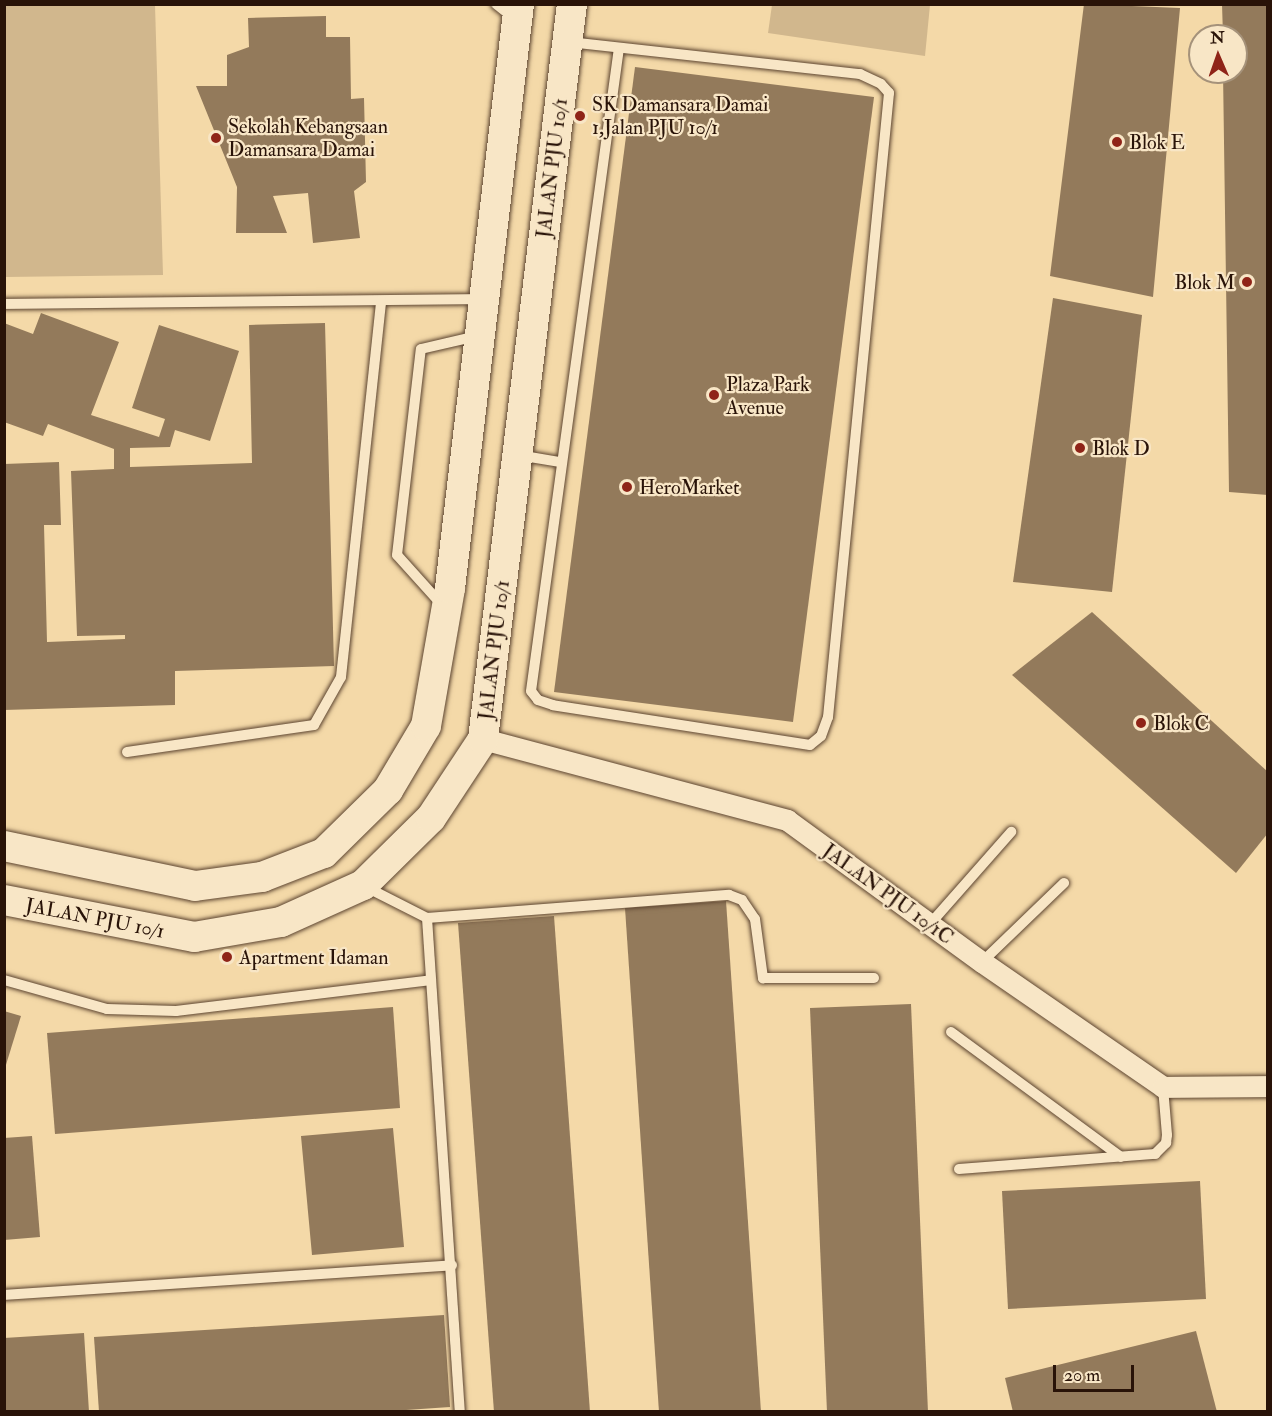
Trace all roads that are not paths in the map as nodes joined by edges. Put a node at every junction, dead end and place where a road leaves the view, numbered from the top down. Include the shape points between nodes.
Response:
1 (572, 4) edge
2 (510, 10) edge
3 (567, 42) junction
4 (619, 48) junction
5 (484, 299) junction
6 (381, 301) junction
7 (4, 304) edge
8 (480, 335) junction
9 (517, 455) junction
10 (560, 462) junction
11 (446, 610) junction
12 (483, 739) junction
13 (127, 752) dead end
14 (1011, 832) dead end
15 (4, 846) edge
16 (1064, 883) dead end
17 (363, 885) junction
18 (4, 900) edge
19 (427, 918) junction
20 (930, 924) junction
21 (982, 962) junction
22 (874, 978) dead end
23 (4, 980) edge
24 (431, 980) junction
25 (951, 1032) dead end
26 (1268, 1086) edge
27 (1163, 1087) junction
28 (1121, 1157) junction
29 (959, 1169) dead end
30 (453, 1265) junction
31 (4, 1294) edge
32 (460, 1412) edge

1 - 3 street, JALAN PJU 10/1
2 - 5 street
3 - 4 lane
3 - 9 street, JALAN PJU 10/1
4 - 10 lane
4 - 10 lane via 860,74 881,84 889,93 828,717 821,736 810,745 538,700 530,681
5 - 6 lane
5 - 8 street
6 - 7 lane
6 - 13 lane via 341,677 315,725
8 - 11 street
8 - 11 lane via 421,349 397,555
9 - 10 lane
9 - 12 street, JALAN PJU 10/1
11 - 15 street via 426,726 388,790 324,853 262,877 195,885
12 - 17 street, JALAN PJU 10/1 via 431,818
12 - 20 street, JALAN PJU 10/1C via 787,820
14 - 20 lane
16 - 21 lane
17 - 18 street, JALAN PJU 10/1 via 281,922 194,937
17 - 19 lane
19 - 22 lane via 714,893 742,900 755,919 763,978
19 - 24 lane
20 - 21 street, JALAN PJU 10/1C
21 - 27 street, JALAN PJU 10/1C
23 - 24 lane via 107,1009 176,1011
24 - 30 lane
25 - 28 lane
26 - 27 street
27 - 28 lane via 1167,1135 1162,1149 1147,1156
28 - 29 lane
30 - 31 lane
30 - 32 lane

